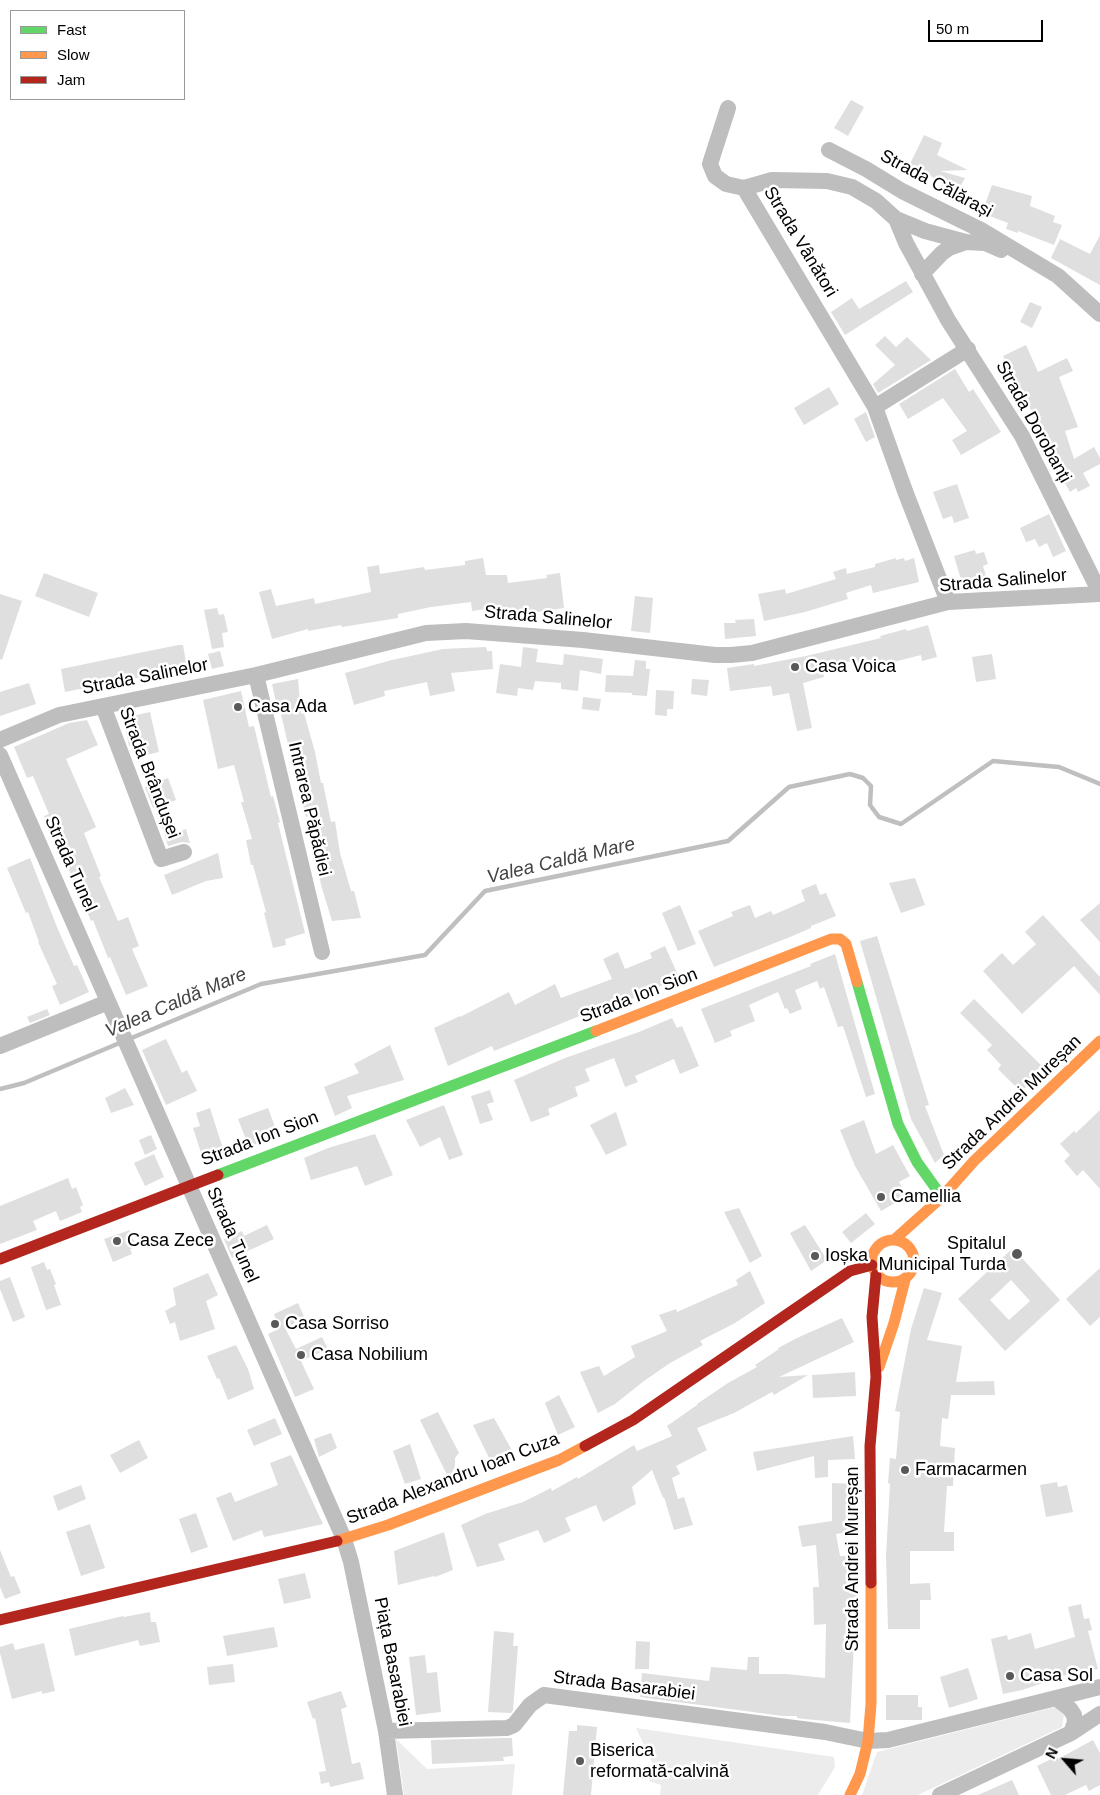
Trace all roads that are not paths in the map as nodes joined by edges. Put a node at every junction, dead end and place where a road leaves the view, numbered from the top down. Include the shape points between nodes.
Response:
1 (728, 108) dead end
2 (829, 150) dead end
3 (744, 188) junction
4 (896, 219) junction
5 (966, 242) junction
6 (1022, 256) junction
7 (922, 274) junction
8 (1100, 314) edge
9 (968, 349) junction
10 (875, 407) junction
11 (1100, 594) edge
12 (948, 602) junction
13 (256, 675) junction
14 (103, 706) junction
15 (0, 740) edge
16 (0, 755) edge
17 (184, 852) dead end
18 (322, 952) dead end
19 (108, 1002) junction
20 (1100, 1041) edge
21 (0, 1046) edge
22 (188, 1186) junction
23 (946, 1193) junction
24 (931, 1221) dead end
25 (895, 1239) junction
26 (0, 1260) edge
27 (874, 1270) junction
28 (905, 1280) junction
29 (876, 1377) junction
30 (344, 1539) junction
31 (0, 1620) edge
32 (1100, 1687) edge
33 (1056, 1698) junction
34 (1100, 1714) edge
35 (386, 1731) junction
36 (1071, 1733) junction
37 (868, 1741) junction
38 (395, 1795) edge
39 (850, 1795) edge
40 (940, 1795) edge

1 - 3 street, Strada Vânători via 710,164 715,176 726,184
2 - 6 street, Strada Călărași via 983,231
3 - 4 street, Strada Dorobanți via 772,180 827,181 852,187 876,201
3 - 10 street, Strada Vânători
4 - 5 street, Strada Călărași via 924,231
4 - 7 street, Strada Dorobanți
5 - 6 street, Strada Călărași via 991,245 1017,259
5 - 7 street via 942,253
6 - 8 street, Strada Călărași via 1058,276
7 - 9 street, Strada Dorobanți
9 - 10 street
9 - 11 street, Strada Dorobanți via 1022,436
10 - 12 street, Strada Vânători
11 - 12 street, Strada Salinelor
12 - 13 street, Strada Salinelor via 752,653 715,655 466,631 426,634
13 - 14 street, Strada Salinelor
13 - 18 street, Intrarea Păpădiei
14 - 15 street, Strada Salinelor via 59,715
14 - 17 street, Strada Brândușei via 160,859
16 - 19 street, Strada Tunel
19 - 21 street
19 - 22 street, Strada Tunel
20 - 23 street, Strada Andrei Mureșan via 974,1161
22 - 23 street, Strada Ion Sion via 831,939 840,939 846,944 898,1124 917,1162
22 - 26 street
22 - 30 street, Strada Tunel
23 - 24 street, Strada Andrei Mureșan
23 - 25 street, Strada Andrei Mureșan
25 - 27 street via 882,1242 873,1252
25 - 28 street via 915,1248 914,1267
27 - 28 street via 884,1281 895,1283
27 - 29 street, Strada Andrei Mureșan via 872,1317
27 - 30 street, Strada Alexandru Ioan Cuza via 850,1271 633,1420 559,1460
28 - 29 street, Strada Andrei Mureșan
29 - 37 street, Strada Andrei Mureșan via 870,1446
30 - 31 street, Strada Alexandru Ioan Cuza
30 - 35 street, Piața Basarabiei
32 - 33 street, Strada Basarabiei
33 - 36 street via 1074,1715
33 - 37 street, Strada Basarabiei via 888,1740
34 - 36 street
35 - 37 street, Strada Basarabiei via 507,1728 544,1695 825,1732
35 - 38 street, Piața Basarabiei
36 - 40 street
37 - 39 street via 860,1774

